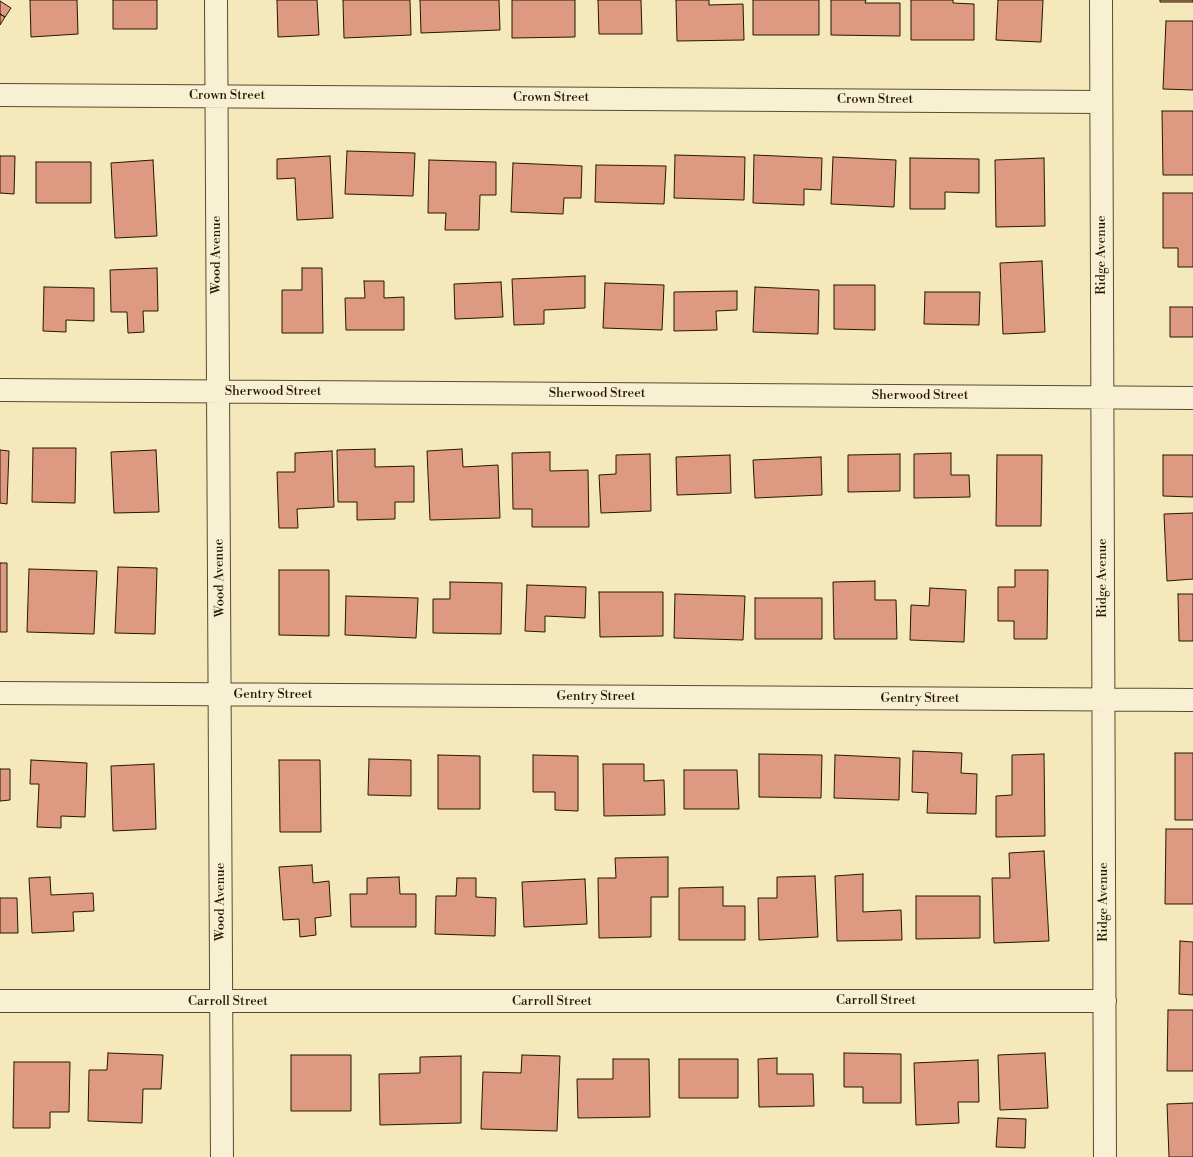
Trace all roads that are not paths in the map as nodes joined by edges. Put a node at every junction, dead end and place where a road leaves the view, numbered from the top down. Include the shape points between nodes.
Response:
1 (216, 0) edge
2 (1101, 0) edge
3 (0, 95) edge
4 (216, 96) junction
5 (1101, 102) junction
6 (0, 390) edge
7 (218, 392) junction
8 (1103, 397) junction
9 (1193, 398) edge
10 (0, 693) edge
11 (221, 694) junction
12 (1104, 700) junction
13 (1193, 700) edge
14 (0, 1001) edge
15 (221, 1002) junction
16 (1104, 1002) junction
17 (222, 1157) edge
18 (1105, 1157) edge

1 - 4 street, Wood Avenue
2 - 5 street, Ridge Avenue
3 - 4 street, Crown Street
4 - 5 street, Crown Street
4 - 7 street, Wood Avenue
5 - 8 street, Ridge Avenue
6 - 7 street, Sherwood Street
7 - 8 street, Sherwood Street
7 - 11 street, Wood Avenue
8 - 9 street, Sherwood Street
8 - 12 street, Ridge Avenue
10 - 11 street, Gentry Street
11 - 12 street, Gentry Street
11 - 15 street, Wood Avenue
12 - 13 street, Gentry Street
12 - 16 street, Ridge Avenue
14 - 15 street, Carroll Street
15 - 16 street, Carroll Street
15 - 17 street, Wood Avenue
16 - 18 street, Ridge Avenue

